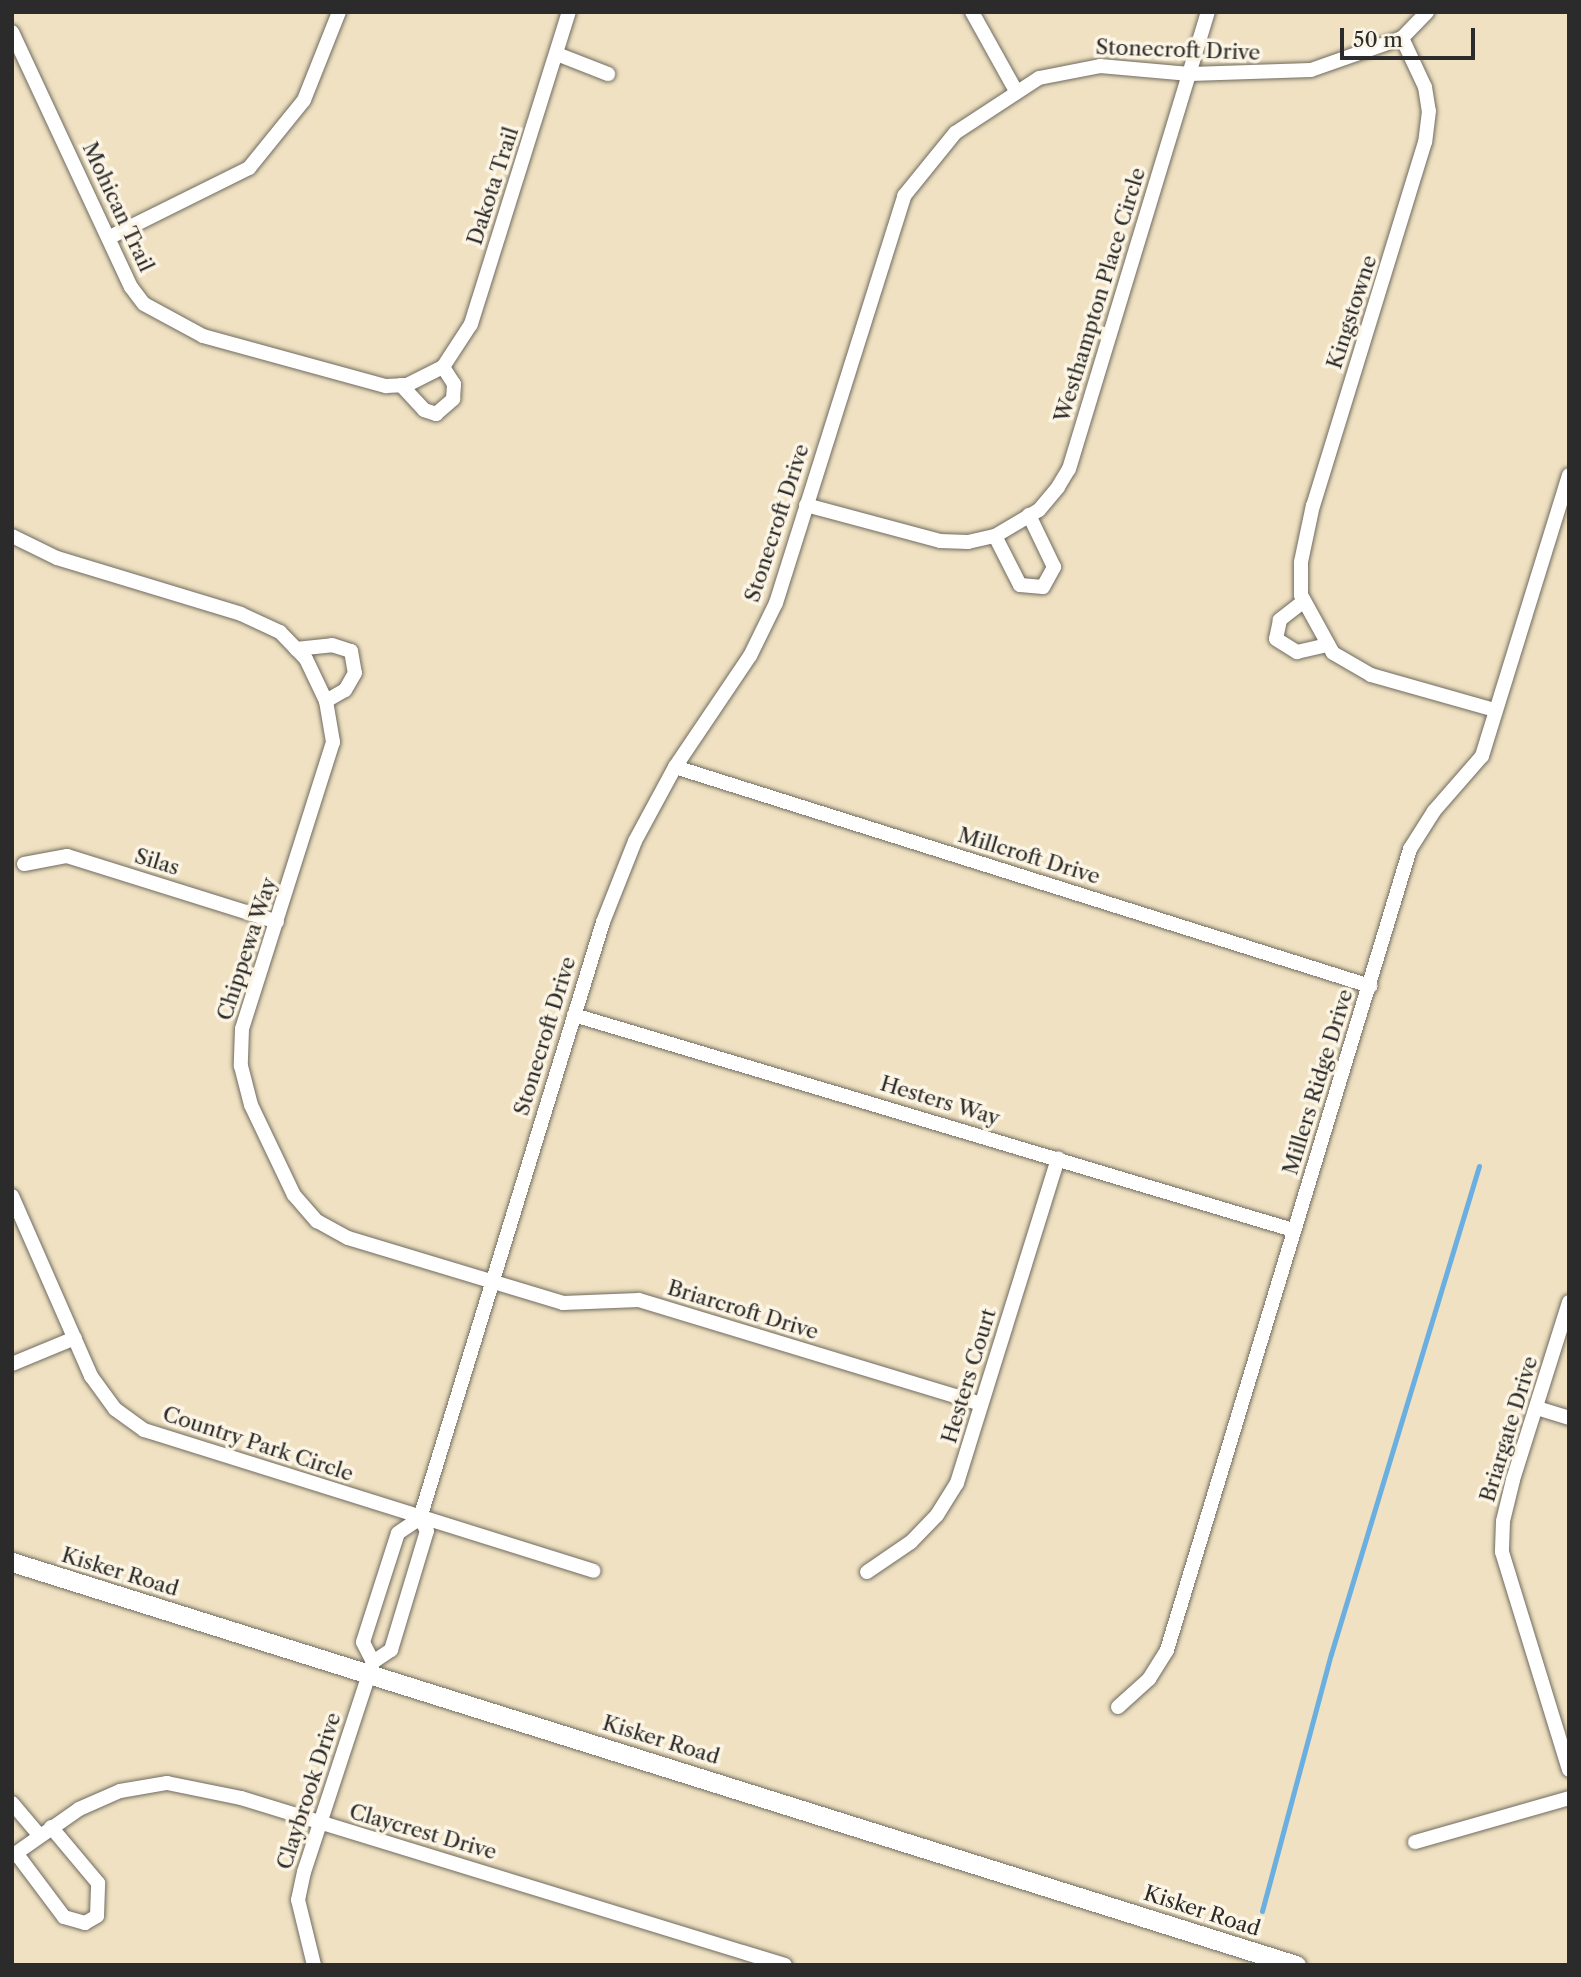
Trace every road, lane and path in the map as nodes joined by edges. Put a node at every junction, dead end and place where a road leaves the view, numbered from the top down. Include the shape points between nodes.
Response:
1 (339, 12) edge
2 (569, 12) edge
3 (972, 12) edge
4 (1208, 12) edge
5 (1427, 12) edge
6 (12, 32) edge
7 (1402, 38) junction
8 (557, 54) junction
9 (608, 74) dead end
10 (1191, 74) junction
11 (1016, 92) junction
12 (110, 237) junction
13 (443, 367) junction
14 (401, 385) junction
15 (1569, 475) edge
16 (806, 505) junction
17 (1029, 515) junction
18 (995, 536) junction
19 (12, 537) edge
20 (1304, 601) junction
21 (1328, 645) junction
22 (296, 649) junction
23 (326, 701) junction
24 (1495, 710) junction
25 (675, 767) junction
26 (24, 864) dead end
27 (277, 922) junction
28 (1370, 985) junction
29 (574, 1014) junction
30 (1058, 1158) junction
31 (12, 1196) edge
32 (1293, 1230) junction
33 (490, 1282) junction
34 (1569, 1302) edge
35 (75, 1338) junction
36 (12, 1364) edge
37 (981, 1404) junction
38 (1537, 1408) junction
39 (1569, 1418) edge
40 (420, 1518) junction
41 (12, 1562) edge
42 (593, 1571) dead end
43 (867, 1572) dead end
44 (372, 1667) junction
45 (1118, 1707) dead end
46 (1569, 1770) edge
47 (1569, 1798) edge
48 (12, 1803) edge
49 (320, 1825) junction
50 (45, 1831) junction
51 (1415, 1842) dead end
52 (14, 1855) edge
53 (314, 1965) edge
54 (785, 1965) edge
55 (1296, 1965) edge

1 - 12 street via 304,100 249,168
2 - 8 street, Dakota Trail
3 - 11 street
4 - 10 street, Westhampton Place Circle
5 - 7 street, Stonecroft Drive
6 - 12 street, Mohican Trail
7 - 10 street, Stonecroft Drive via 1311,70
7 - 20 street, Kingstowne via 1425,87 1429,111 1424,142 1307,528 1301,562
8 - 9 street
8 - 13 street, Dakota Trail via 471,324
10 - 11 street, Stonecroft Drive via 1100,66 1039,78
10 - 17 street, Westhampton Place Circle via 1069,469 1058,488
11 - 16 street, Stonecroft Drive via 955,133 904,195
12 - 14 street, Mohican Trail via 131,287 163,318 203,336 386,386
13 - 14 street
13 - 14 street via 454,384 453,399 436,414 424,410
15 - 24 street, Millers Ridge Drive
16 - 18 street, Westhampton Place Circle via 940,541 968,542
16 - 25 street, Stonecroft Drive via 776,603 750,656
17 - 18 street, Westhampton Place Circle
17 - 18 street via 1054,567 1043,587 1020,586
19 - 22 street, Chippewa Way via 57,558 241,614 280,632
20 - 21 street, Kingstowne
20 - 21 street via 1280,620 1276,639 1297,652
21 - 24 street, Kingstowne via 1333,653 1371,675
22 - 23 street, Chippewa Way
22 - 23 street via 332,645 351,651 355,673 345,690
23 - 27 street, Chippewa Way via 333,742
24 - 28 street, Millers Ridge Drive via 1482,756 1434,811 1410,849
25 - 28 street, Millcroft Drive
25 - 29 street, Stonecroft Drive via 635,841
26 - 27 street, Silas via 66,856
27 - 33 street, Chippewa Way via 242,1029 241,1066 269,1150 294,1195 317,1221 348,1238
28 - 32 street, Millers Ridge Drive
29 - 30 street, Hesters Way
29 - 33 street, Stonecroft Drive
30 - 32 street, Hesters Way
30 - 37 street, Hesters Court
31 - 35 street, Country Park Circle
32 - 45 street, Millers Ridge Drive via 1167,1650 1149,1679
33 - 37 street, Briarcroft Drive via 564,1303 639,1300
33 - 40 street, Stonecroft Drive
34 - 38 street, Briargate Drive
35 - 36 street
35 - 40 street, Country Park Circle via 91,1376 115,1409 144,1430
37 - 43 street, Hesters Court via 957,1483 937,1515 911,1542
38 - 39 street
38 - 46 street, Briargate Drive via 1506,1510 1502,1552
40 - 42 street, Country Park Circle
40 - 44 street, Stonecroft Drive via 427,1531 391,1650
40 - 44 street via 398,1533 390,1557 363,1642
41 - 44 main road, Kisker Road
44 - 49 street, Claybrook Drive
44 - 55 main road, Kisker Road
47 - 51 street
48 - 50 street
49 - 50 street, Claycrest Drive via 242,1798 167,1783 120,1791
49 - 53 street, Claybrook Drive via 298,1900
49 - 54 street, Claycrest Drive
50 - 52 street, Claycrest Drive
50 - 52 street, Claycrest Drive via 98,1883 97,1916 85,1923 64,1917

